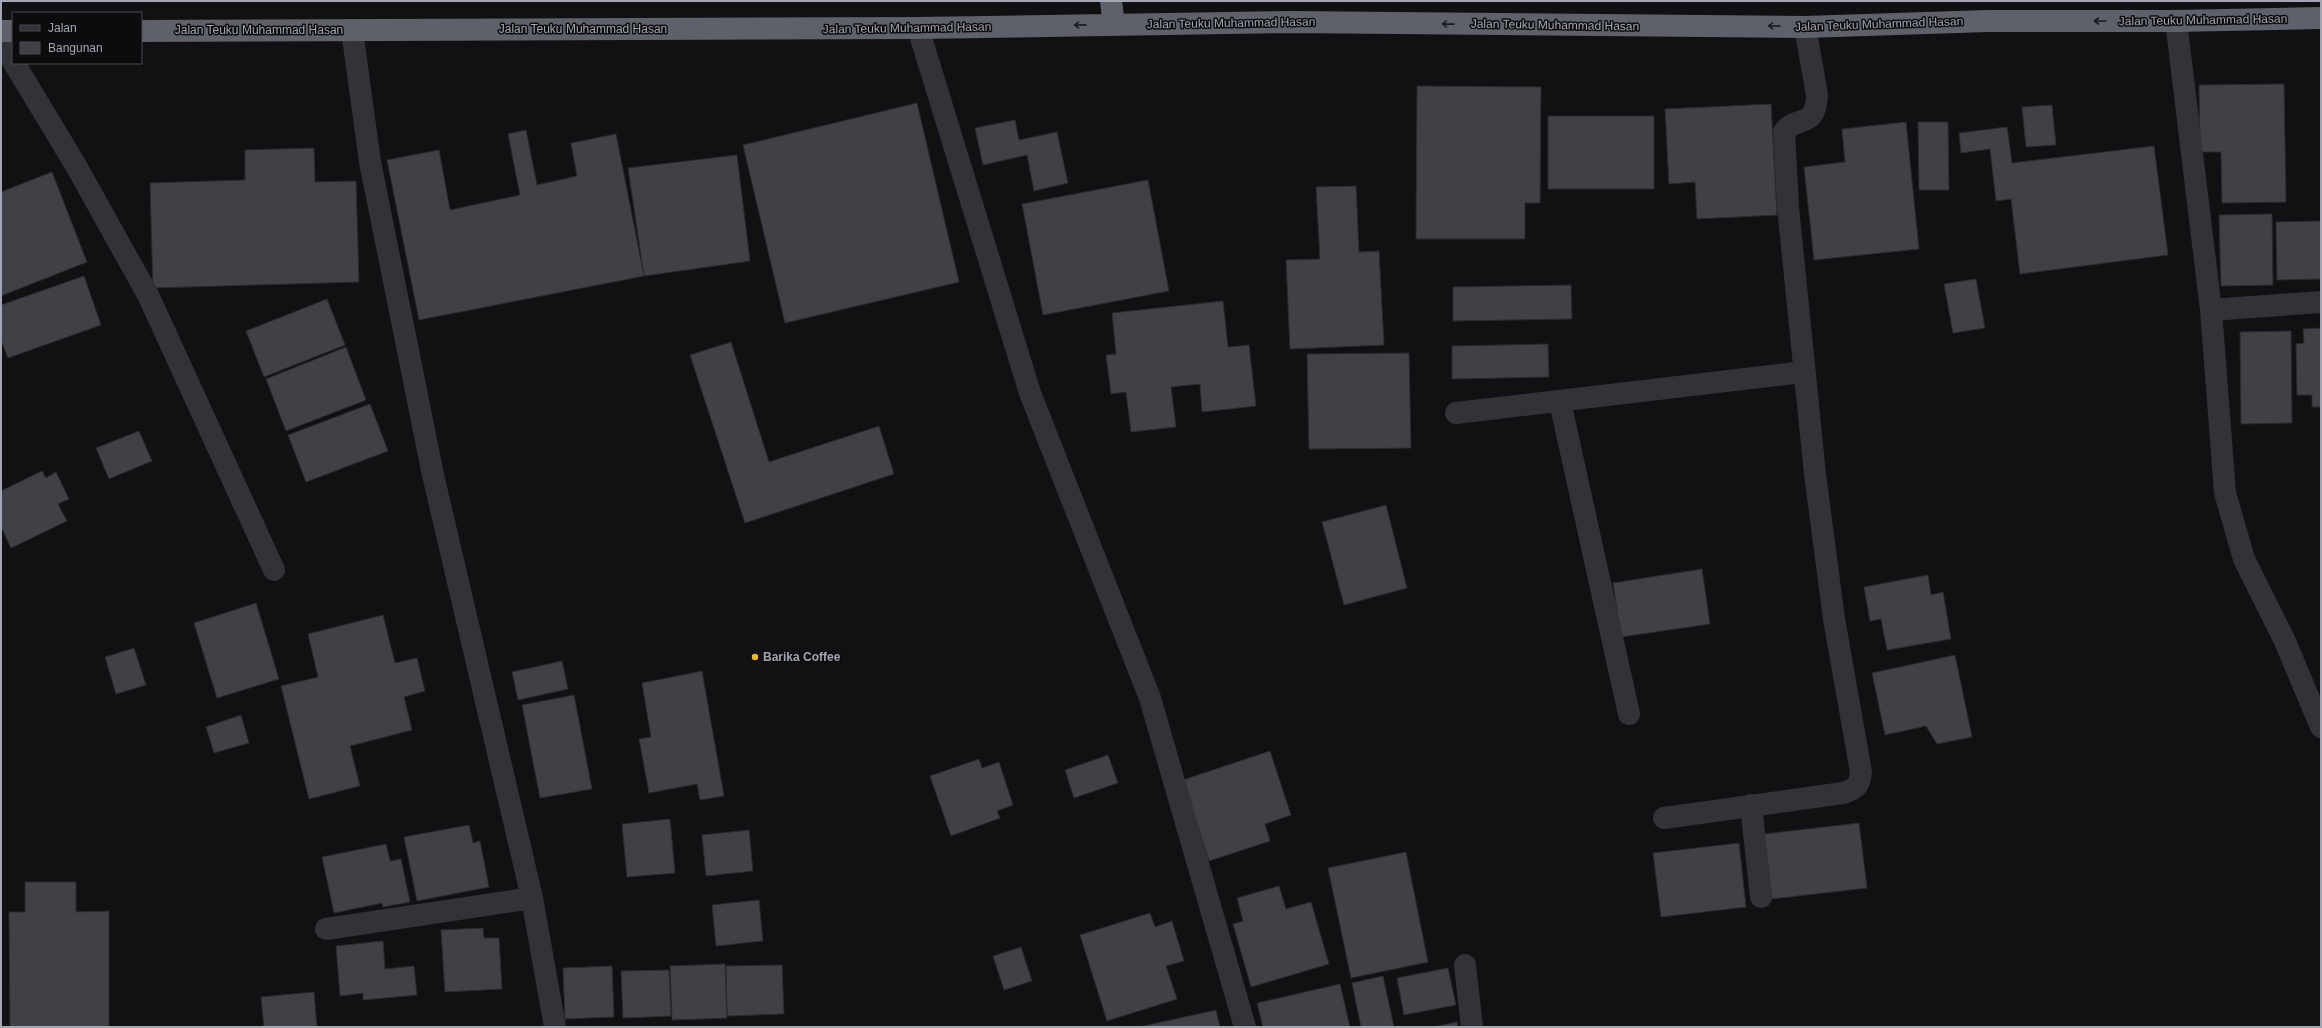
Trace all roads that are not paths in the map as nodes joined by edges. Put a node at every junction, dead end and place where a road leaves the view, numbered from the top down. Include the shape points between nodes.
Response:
1 (1111, 1) edge
2 (2321, 18) edge
3 (2176, 21) junction
4 (1114, 25) junction
5 (1805, 27) junction
6 (918, 28) junction
7 (352, 30) junction
8 (1, 31) edge
9 (12, 31) edge
10 (142, 31) edge
11 (1, 41) edge
12 (12, 59) edge
13 (15, 64) edge
14 (2321, 302) edge
15 (2211, 310) junction
16 (1803, 372) junction
17 (1560, 402) junction
18 (1456, 413) dead end
19 (274, 570) dead end
20 (1629, 714) dead end
21 (2321, 727) edge
22 (1751, 805) junction
23 (1664, 818) dead end
24 (1761, 897) dead end
25 (532, 898) junction
26 (326, 929) dead end
27 (1465, 965) dead end
28 (555, 1027) edge
29 (1245, 1027) edge
30 (1472, 1027) edge

1 - 4 highway
2 - 3 highway, Jalan Teuku Muhammad Hasan
3 -> 5 highway, Jalan Teuku Muhammad Hasan via 1987,21
3 - 15 street
5 -> 4 highway, Jalan Teuku Muhammad Hasan via 1292,22
4 -> 6 highway, Jalan Teuku Muhammad Hasan
5 - 16 street via 1817,106 1811,116 1787,128 1783,138 1801,323
6 - 7 highway, Jalan Teuku Muhammad Hasan
6 - 29 street via 1030,393 1150,698
7 - 10 highway, Jalan Teuku Muhammad Hasan
7 - 25 street via 370,162 433,475
8 - 9 highway
11 - 12 street
13 - 19 street via 75,164 148,295
14 - 15 street
15 - 21 street via 2226,493 2244,559 2284,639
16 - 17 street
16 - 22 street via 1834,619 1861,780 1852,790
17 - 18 street
17 - 20 street
22 - 23 street
22 - 24 street
25 - 26 street
25 - 28 street
27 - 30 street

